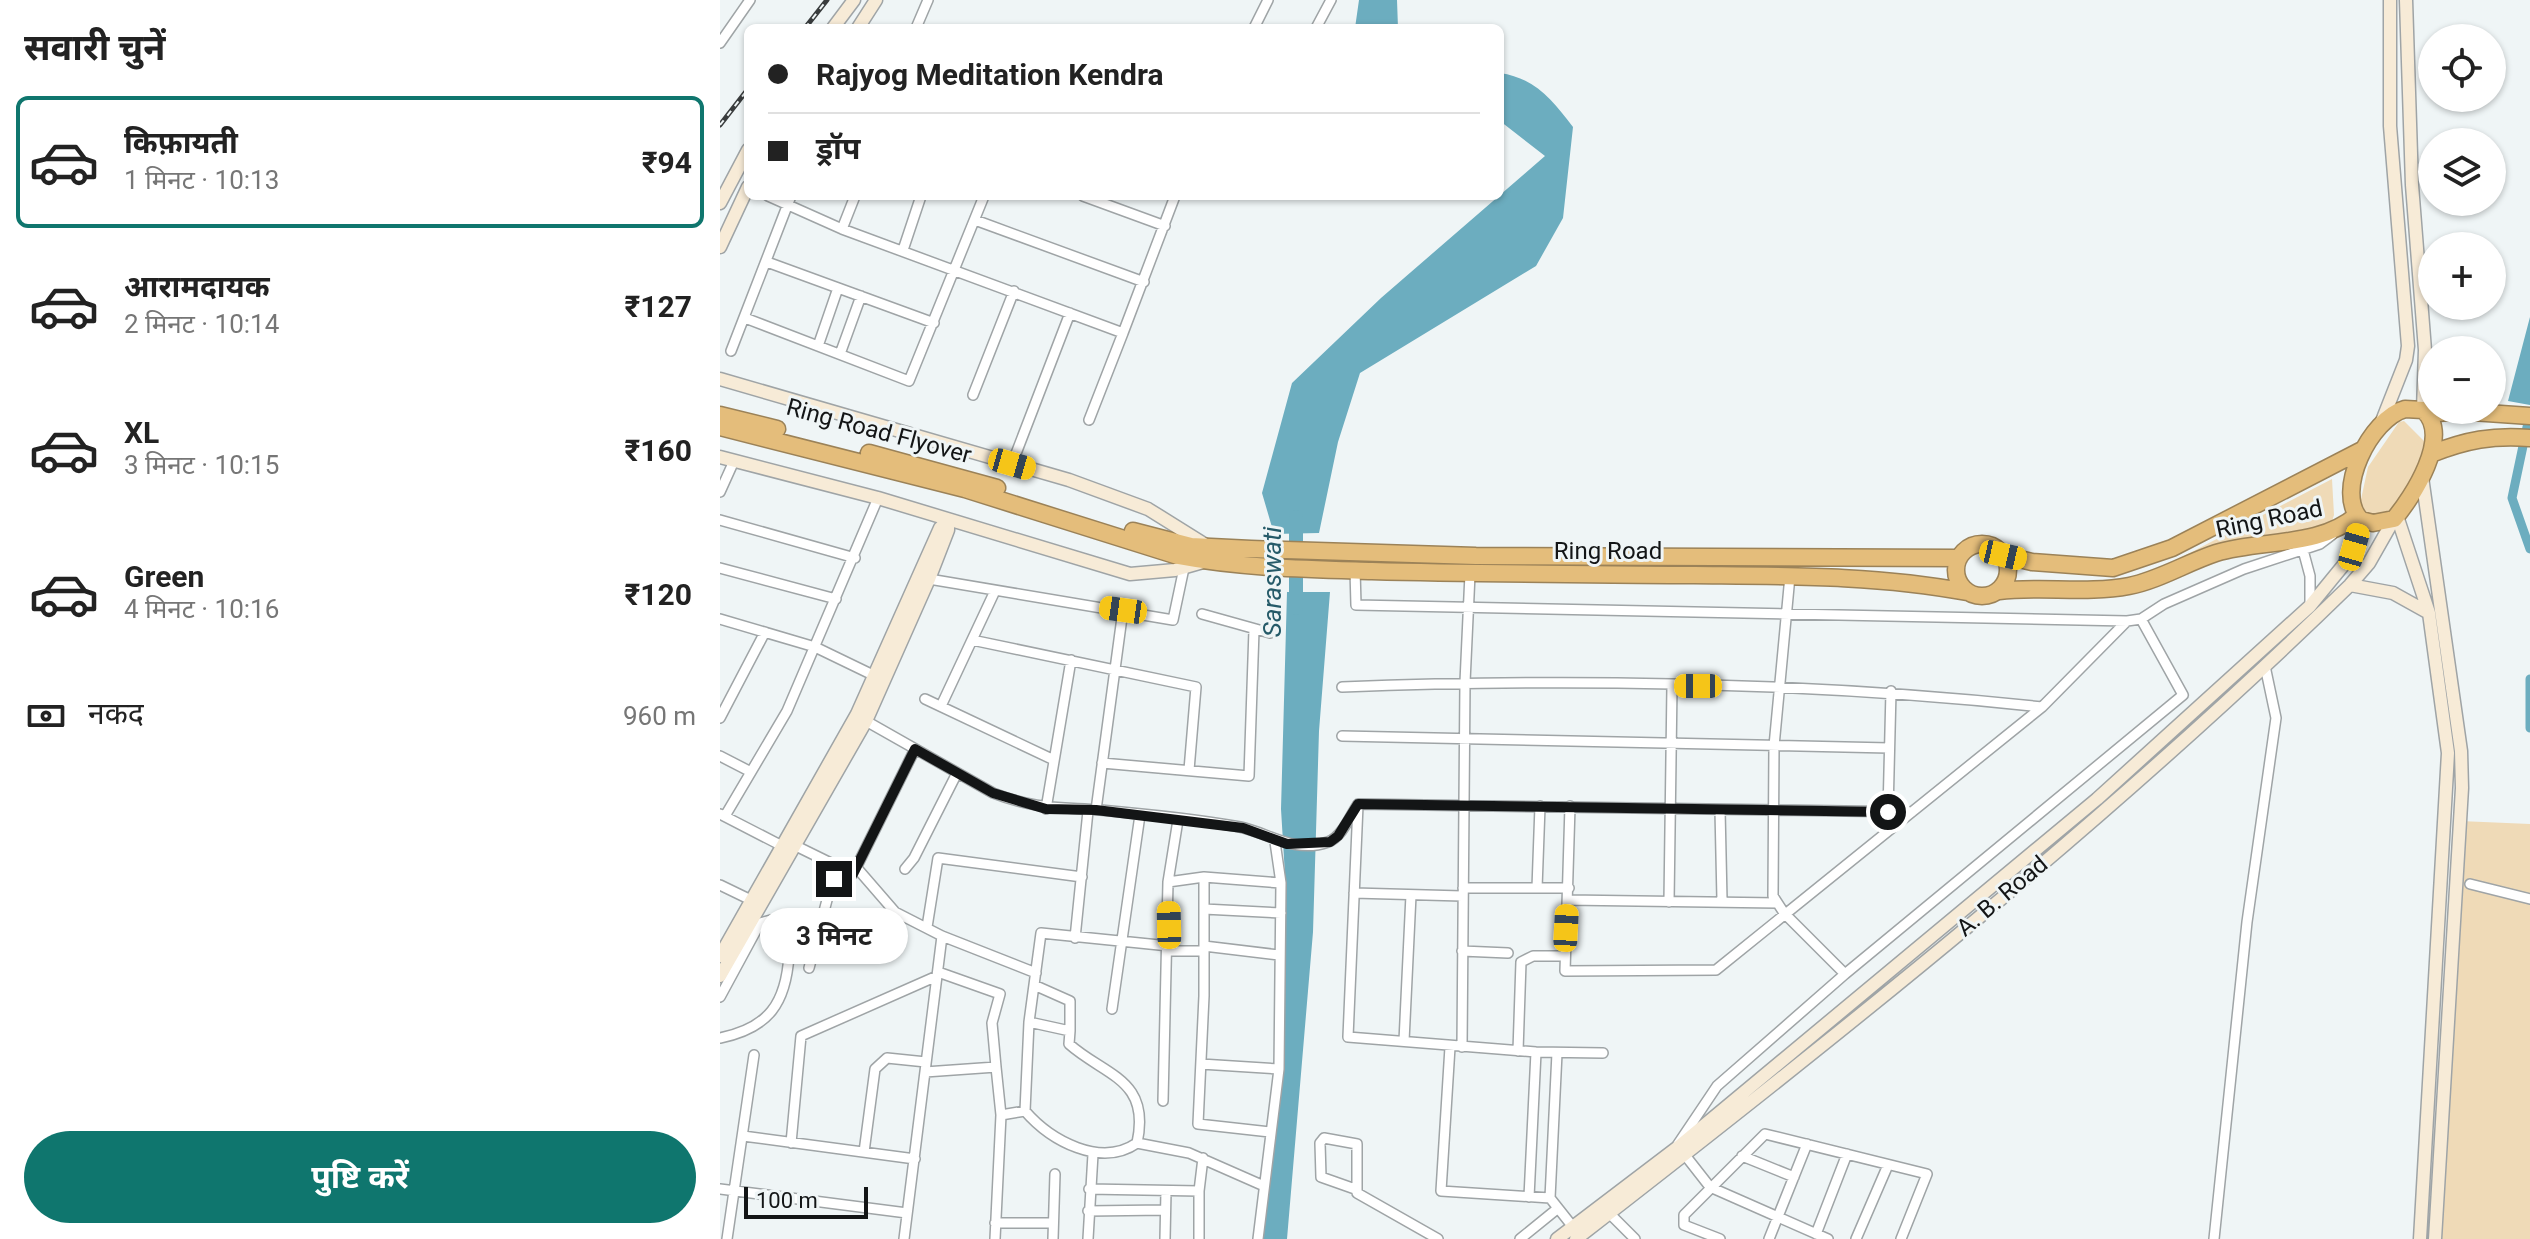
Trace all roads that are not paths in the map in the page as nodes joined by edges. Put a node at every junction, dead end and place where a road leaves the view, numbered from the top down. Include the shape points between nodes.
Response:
1 (750, 0) edge
2 (854, 0) edge
3 (876, 0) edge
4 (928, 0) edge
5 (1268, 0) edge
6 (1331, 0) edge
7 (2390, 0) edge
8 (2406, 0) edge
9 (836, 24) edge
10 (861, 24) edge
11 (918, 24) edge
12 (1256, 24) edge
13 (1318, 24) edge
14 (720, 43) edge
15 (744, 157) edge
16 (732, 179) junction
17 (744, 184) edge
18 (744, 195) edge
19 (775, 200) edge
20 (790, 200) edge
21 (853, 200) edge
22 (920, 200) edge
23 (982, 200) edge
24 (1094, 200) edge
25 (1174, 200) edge
26 (720, 203) edge
27 (787, 207) junction
28 (975, 220) junction
29 (1165, 226) junction
30 (842, 229) junction
31 (720, 247) edge
32 (903, 250) junction
33 (767, 262) junction
34 (955, 269) junction
35 (1144, 282) junction
36 (838, 288) junction
37 (1014, 291) junction
38 (861, 296) junction
39 (1070, 313) junction
40 (745, 318) junction
41 (934, 323) junction
42 (1123, 333) junction
43 (2424, 336) edge
44 (818, 346) junction
45 (731, 351) dead end
46 (840, 354) junction
47 (720, 379) edge
48 (973, 395) dead end
49 (2418, 411) edge
50 (2506, 414) edge
51 (720, 415) edge
52 (2530, 416) edge
53 (1089, 420) dead end
54 (2382, 421) junction
55 (2427, 424) edge
56 (720, 427) edge
57 (2530, 438) edge
58 (818, 446) junction
59 (2362, 450) junction
60 (2431, 454) junction
61 (720, 457) edge
62 (734, 461) junction
63 (1012, 464) junction
64 (2422, 477) junction
65 (720, 492) edge
66 (878, 498) junction
67 (2359, 518) junction
68 (2396, 518) junction
69 (720, 520) edge
70 (948, 520) junction
71 (2342, 528) junction
72 (2303, 550) junction
73 (1208, 553) junction
74 (2003, 555) junction
75 (1250, 557) junction
76 (855, 558) junction
77 (1959, 558) junction
78 (720, 568) edge
79 (1184, 568) junction
80 (1355, 570) junction
81 (1470, 574) junction
82 (1790, 576) junction
83 (929, 579) junction
84 (2350, 585) junction
85 (1999, 591) junction
86 (1967, 592) junction
87 (994, 593) junction
88 (836, 599) junction
89 (2310, 606) junction
90 (1466, 608) junction
91 (1123, 610) junction
92 (2429, 613) junction
93 (1202, 614) dead end
94 (1787, 616) junction
95 (720, 619) edge
96 (2141, 619) junction
97 (2127, 621) junction
98 (1254, 630) junction
99 (765, 632) junction
100 (1270, 633) dead end
101 (972, 640) junction
102 (815, 647) junction
103 (1071, 660) junction
104 (2265, 666) junction
105 (1114, 669) junction
106 (875, 676) junction
107 (1465, 682) junction
108 (1672, 686) junction
109 (1342, 687) dead end
110 (1778, 687) junction
111 (1891, 691) junction
112 (2183, 695) junction
113 (925, 699) dead end
114 (941, 706) junction
115 (2042, 707) junction
116 (2195, 712) junction
117 (720, 718) edge
118 (866, 721) junction
119 (1342, 736) dead end
120 (1464, 738) junction
121 (1672, 744) junction
122 (1774, 746) junction
123 (1889, 748) junction
124 (915, 749) junction
125 (720, 756) edge
126 (1054, 760) junction
127 (1102, 763) junction
128 (1189, 770) junction
129 (751, 772) junction
130 (957, 773) junction
131 (1358, 804) junction
132 (1464, 805) junction
133 (1540, 806) junction
134 (1570, 806) junction
135 (1671, 807) junction
136 (1046, 809) junction
137 (1092, 810) junction
138 (1720, 810) junction
139 (1775, 812) junction
140 (1888, 812) junction
141 (1912, 812) junction
142 (722, 815) edge
143 (1140, 815) junction
144 (1178, 820) junction
145 (1275, 842) junction
146 (789, 847) junction
147 (836, 866) junction
148 (856, 867) junction
149 (905, 869) dead end
150 (1082, 877) junction
151 (1204, 877) junction
152 (1168, 882) junction
153 (1281, 883) junction
154 (2470, 884) dead end
155 (720, 885) edge
156 (1537, 888) junction
157 (1569, 888) junction
158 (1462, 892) junction
159 (1354, 893) junction
160 (1411, 895) junction
161 (2530, 899) edge
162 (751, 900) junction
163 (1568, 900) junction
164 (1722, 900) junction
165 (1669, 902) junction
166 (1777, 903) junction
167 (1204, 909) junction
168 (1281, 913) junction
169 (1784, 913) junction
170 (927, 927) junction
171 (942, 936) junction
172 (1075, 938) junction
173 (1122, 941) junction
174 (742, 945) junction
175 (1169, 949) junction
176 (1204, 949) junction
177 (1462, 951) junction
178 (1508, 953) dead end
179 (1279, 955) junction
180 (720, 956) edge
181 (1565, 956) junction
182 (809, 968) dead end
183 (1036, 973) junction
184 (938, 974) junction
185 (1845, 974) junction
186 (720, 976) edge
187 (1034, 985) junction
188 (720, 997) edge
189 (1112, 1009) dead end
190 (1029, 1022) junction
191 (1070, 1031) junction
192 (720, 1038) edge
193 (1404, 1041) junction
194 (1450, 1047) junction
195 (1462, 1047) junction
196 (1518, 1051) junction
197 (1536, 1052) junction
198 (1557, 1053) junction
199 (1603, 1053) dead end
200 (754, 1055) dead end
201 (1201, 1064) junction
202 (926, 1067) junction
203 (996, 1067) junction
204 (1279, 1069) junction
205 (1163, 1101) dead end
206 (1025, 1111) junction
207 (1001, 1115) junction
208 (1270, 1132) junction
209 (743, 1136) junction
210 (791, 1143) junction
211 (1137, 1143) junction
212 (1807, 1144) junction
213 (1679, 1150) junction
214 (864, 1152) junction
215 (1093, 1154) junction
216 (1847, 1154) junction
217 (1742, 1156) junction
218 (1203, 1158) junction
219 (915, 1159) junction
220 (1888, 1165) junction
221 (1055, 1174) dead end
222 (1794, 1177) junction
223 (1264, 1186) junction
224 (1710, 1187) junction
225 (720, 1189) edge
226 (1089, 1189) junction
227 (1355, 1189) junction
228 (735, 1191) junction
229 (1166, 1191) junction
230 (1199, 1191) junction
231 (1529, 1197) junction
232 (1550, 1198) junction
233 (1557, 1209) junction
234 (1165, 1210) junction
235 (1088, 1211) junction
236 (907, 1213) junction
237 (1609, 1213) junction
238 (1780, 1217) junction
239 (995, 1223) junction
240 (1053, 1223) junction
241 (1574, 1233) edge
242 (1816, 1234) junction
243 (727, 1239) edge
244 (904, 1239) edge
245 (995, 1239) edge
246 (1053, 1239) edge
247 (1088, 1239) edge
248 (1165, 1239) edge
249 (1199, 1239) edge
250 (1258, 1239) edge
251 (1438, 1239) edge
252 (1520, 1239) edge
253 (1557, 1239) edge
254 (1635, 1239) edge
255 (1720, 1239) edge
256 (1769, 1239) edge
257 (1828, 1239) edge
258 (1856, 1239) edge
259 (1901, 1239) edge
260 (2214, 1239) edge
261 (2420, 1239) edge
262 (2435, 1239) edge

1 - 14 street
2 - 9 street
3 - 10 street
4 - 11 street
5 - 12 street
6 - 13 street
7 - 54 street via 2390,126 2408,346
8 - 43 street
15 - 16 street
16 - 17 street
16 - 26 street
18 - 31 street
19 - 27 street
20 - 27 street
21 - 30 street
22 - 32 street
23 - 28 street
24 - 29 street
25 - 29 street
27 - 30 street
27 - 33 street
28 - 34 street
28 - 35 street
29 - 35 street
30 - 32 street
32 - 34 street
33 - 36 street
33 - 40 street
34 - 37 street
34 - 41 street
35 - 42 street
36 - 38 street
36 - 44 street
37 - 39 street
37 - 48 street
38 - 41 street
38 - 46 street
39 - 42 street
39 - 63 street
40 - 44 street
40 - 45 street
41 - 46 street via 909,381
42 - 53 street
44 - 46 street
47 - 63 street
49 - 54 highway via 2405,409
50 - 52 highway
51 - 58 highway, Ring Road Flyover
54 - 59 highway
55 - 60 highway
56 - 58 highway, Ring Road Flyover
57 - 60 highway via 2493,435
58 - 73 highway, Ring Road Flyover
59 - 67 highway via 2352,501
59 - 74 highway via 2172,548 2113,568
60 - 64 highway
61 - 62 street
62 - 65 street
62 - 66 street
63 - 73 street via 1148,509
64 - 68 highway
64 - 262 street via 2462,788
66 - 70 street
66 - 76 street
67 - 68 highway via 2373,523
67 - 71 highway, Ring Road
67 - 89 street, A. B. Road via 2346,562
68 - 84 street, A. B. Road
68 - 92 street
69 - 76 street
70 - 79 street via 1130,574
70 - 83 street
70 - 106 street
71 - 72 street
71 - 85 highway, Ring Road via 2213,554 2127,586
72 - 89 street
72 - 96 street via 2244,569
73 - 75 highway, Ring Road Flyover
73 - 79 street
74 - 77 highway via 1983,544
74 - 85 highway via 2008,573
75 - 77 highway via 1272,550 1328,550 1476,556
75 - 80 highway, Ring Road via 1270,568
76 - 88 street
77 - 86 highway via 1956,573
78 - 88 street
79 - 91 street via 1175,619
80 - 81 highway, Ring Road
80 - 90 street via 1356,605
81 - 82 highway, Ring Road
81 - 90 street
82 - 86 highway, Ring Road via 1918,582
82 - 94 street
83 - 87 street
83 - 118 street
84 - 92 street via 2393,593
84 - 104 street, A. B. Road
85 - 86 highway via 1983,597
87 - 91 street
87 - 101 street
88 - 102 street
89 - 116 street, A. B. Road
90 - 94 street
90 - 107 street
91 - 105 street
92 - 261 street via 2448,753
93 - 98 street
94 - 97 street
94 - 110 street
95 - 99 street
96 - 97 street
96 - 112 street
97 - 115 street
98 - 100 street
98 - 128 street via 1249,776
99 - 102 street
99 - 117 street
101 - 103 street
101 - 114 street
102 - 106 street
102 - 129 street via 787,711
103 - 105 street
103 - 126 street
104 - 213 street, A. B. Road via 2080,830
104 - 260 street via 2276,718 2247,922
105 - 127 street
105 - 128 street via 1196,687
106 - 146 street
107 - 108 street
107 - 109 street
107 - 120 street
108 - 110 street
108 - 121 street
110 - 111 street
110 - 122 street
111 - 115 street
111 - 123 street
112 - 116 street
112 - 185 street
113 - 114 street
114 - 126 street
115 - 141 street
116 - 213 street, A. B. Road
118 - 124 street
118 - 146 street
119 - 120 street
120 - 121 street
120 - 132 street
121 - 122 street
121 - 135 street
122 - 123 street
122 - 139 street
123 - 140 street
124 - 130 street
124 - 148 street
125 - 129 street
126 - 136 street
127 - 128 street
127 - 137 street
129 - 142 street
130 - 136 street via 993,793
130 - 149 street
131 - 132 street
131 - 145 street via 1338,836 1323,843
131 - 159 street
132 - 133 street
132 - 158 street
133 - 134 street
133 - 156 street
134 - 135 street
134 - 157 street
135 - 138 street
135 - 165 street
136 - 137 street
137 - 143 street
137 - 150 street
138 - 139 street
138 - 164 street
139 - 140 street
139 - 166 street
140 - 141 street
141 - 169 street
142 - 146 street
143 - 144 street
143 - 173 street
144 - 145 street via 1243,828
144 - 152 street
145 - 153 street
146 - 147 street
146 - 162 street
146 - 174 street
147 - 148 street via 853,874
147 - 182 street
148 - 170 street via 889,908
150 - 170 street via 938,858
150 - 172 street
151 - 152 street
151 - 153 street
151 - 167 street
152 - 175 street
153 - 168 street
154 - 161 street
155 - 162 street
156 - 157 street
156 - 158 street
157 - 163 street
158 - 160 street
158 - 177 street
159 - 160 street
159 - 193 street via 1348,1037
160 - 193 street
162 - 180 street
163 - 165 street
163 - 181 street
164 - 165 street
164 - 166 street
166 - 169 street
167 - 168 street
167 - 176 street
168 - 179 street
169 - 181 street via 1716,970 1565,971
169 - 185 street
170 - 171 street
171 - 183 street
171 - 184 street
172 - 173 street
172 - 183 street via 1041,933
173 - 175 street
173 - 189 street
174 - 186 street
174 - 188 street
174 - 192 street via 763,921 785,924 790,939 787,984 769,1016
175 - 176 street
175 - 205 street
176 - 179 street
176 - 201 street
177 - 178 street
177 - 195 street
179 - 204 street
181 - 196 street via 1533,956 1521,962
183 - 187 street
184 - 202 street
184 - 203 street via 1000,994 992,1023
184 - 210 street via 801,1036
185 - 213 street via 1717,1086
187 - 190 street
187 - 191 street via 1070,1001
190 - 191 street
190 - 206 street
191 - 211 street via 1069,1044 1090,1063 1109,1068 1125,1081 1141,1115
193 - 194 street
194 - 195 street
194 - 231 street via 1441,1191
195 - 196 street
196 - 197 street
197 - 198 street
197 - 231 street
198 - 199 street
198 - 232 street
200 - 209 street
201 - 204 street
201 - 208 street via 1198,1124
202 - 203 street
202 - 214 street via 891,1058 878,1064
202 - 219 street
203 - 207 street
204 - 208 street
206 - 207 street
206 - 215 street via 1051,1134
207 - 239 street
208 - 223 street
209 - 210 street
209 - 228 street
210 - 214 street
211 - 215 street via 1127,1150
211 - 218 street
212 - 216 street
212 - 217 street via 1765,1134
212 - 222 street
213 - 224 street
213 - 237 street, A. B. Road
213 - 241 street, A. B. Road
214 - 219 street
215 - 226 street
216 - 220 street
216 - 242 street
217 - 222 street
217 - 224 street
218 - 223 street
218 - 230 street
219 - 236 street
220 - 258 street
220 - 259 street via 1927,1174
221 - 240 street
222 - 238 street
223 - 250 street
224 - 238 street
224 - 255 street via 1684,1215 1684,1225
225 - 228 street
226 - 229 street
226 - 235 street
227 - 227 street via 1357,1144 1324,1138 1321,1177
227 - 251 street
228 - 236 street
228 - 243 street
229 - 230 street
229 - 234 street
230 - 249 street
231 - 232 street
232 - 233 street
233 - 241 street
233 - 252 street
234 - 235 street
234 - 248 street
235 - 247 street
236 - 244 street
237 - 241 street, A. B. Road
237 - 254 street
238 - 242 street
238 - 256 street
239 - 240 street
239 - 245 street
240 - 246 street
241 - 253 street, A. B. Road
242 - 257 street

